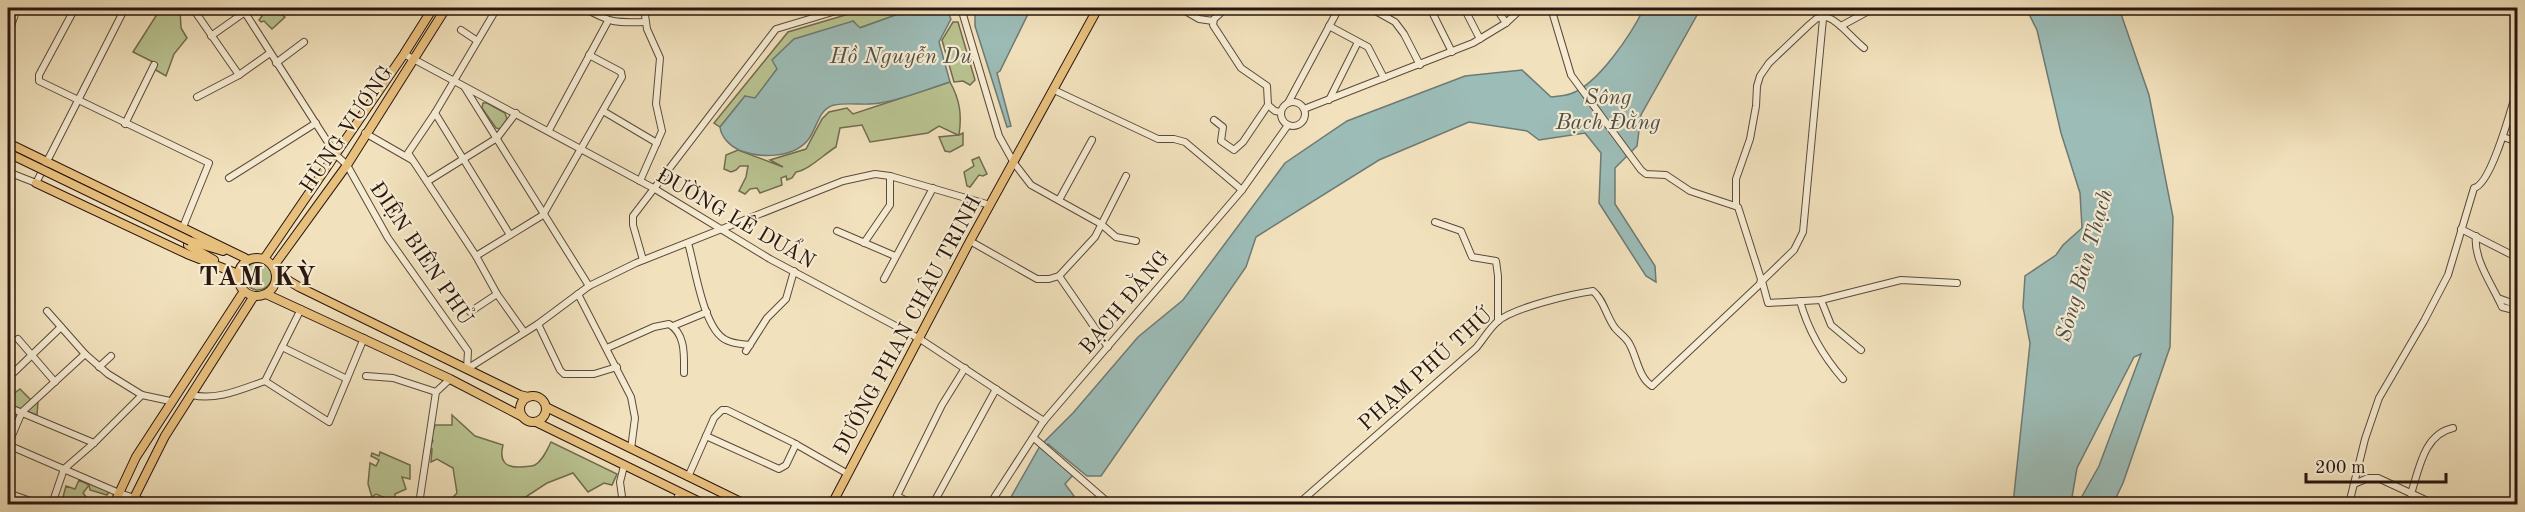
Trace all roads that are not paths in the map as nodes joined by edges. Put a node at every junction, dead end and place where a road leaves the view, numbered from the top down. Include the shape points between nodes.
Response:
1 (17, 8) edge
2 (75, 8) edge
3 (125, 8) edge
4 (433, 8) edge
5 (446, 8) edge
6 (497, 8) edge
7 (584, 8) edge
8 (644, 8) edge
9 (846, 8) edge
10 (961, 8) edge
11 (1098, 8) edge
12 (1180, 8) edge
13 (1226, 8) edge
14 (1339, 8) edge
15 (1370, 8) edge
16 (1430, 8) edge
17 (1464, 8) edge
18 (1496, 8) edge
19 (1522, 8) edge
20 (1551, 8) edge
21 (1824, 8) edge
22 (1874, 8) edge
23 (243, 10) edge
24 (196, 13) dead end
25 (1824, 16) junction
26 (608, 21) junction
27 (1213, 21) junction
28 (645, 22) junction
29 (1506, 23) junction
30 (1329, 26) junction
31 (1841, 26) junction
32 (461, 30) dead end
33 (8, 35) edge
34 (211, 36) junction
35 (1480, 39) junction
36 (476, 40) junction
37 (304, 42) dead end
38 (1358, 42) junction
39 (1864, 48) dead end
40 (1452, 52) junction
41 (270, 53) junction
42 (404, 54) junction
43 (589, 55) junction
44 (414, 59) junction
45 (276, 63) junction
46 (154, 65) dead end
47 (1420, 65) junction
48 (239, 75) junction
49 (1384, 78) junction
50 (455, 80) junction
51 (464, 85) junction
52 (2517, 86) edge
53 (1054, 90) junction
54 (197, 97) dead end
55 (76, 100) junction
56 (1329, 100) junction
57 (1287, 103) junction
58 (1268, 105) junction
59 (1304, 109) junction
60 (603, 111) junction
61 (1281, 112) junction
62 (435, 113) junction
63 (516, 113) junction
64 (1214, 120) dead end
65 (316, 123) junction
66 (125, 124) junction
67 (1288, 125) junction
68 (549, 130) junction
69 (365, 134) junction
70 (2503, 137) junction
71 (496, 138) junction
72 (1092, 140) dead end
73 (2517, 142) edge
74 (8, 143) edge
75 (657, 143) junction
76 (581, 150) junction
77 (8, 153) edge
78 (336, 155) junction
79 (8, 157) edge
80 (463, 159) junction
81 (413, 161) junction
82 (46, 162) junction
83 (1014, 163) junction
84 (347, 165) junction
85 (8, 172) edge
86 (891, 176) junction
87 (1126, 176) dead end
88 (229, 178) dead end
89 (428, 181) junction
90 (640, 181) junction
91 (36, 183) junction
92 (933, 188) junction
93 (655, 189) junction
94 (1242, 190) junction
95 (1059, 201) junction
96 (990, 205) junction
97 (1736, 205) junction
98 (543, 215) junction
99 (1435, 222) dead end
100 (1101, 224) junction
101 (183, 227) junction
102 (2461, 229) junction
103 (722, 230) junction
104 (837, 231) dead end
105 (510, 235) junction
106 (2476, 236) junction
107 (970, 241) junction
108 (1136, 241) dead end
109 (189, 243) junction
110 (688, 243) junction
111 (864, 243) junction
112 (476, 256) junction
113 (895, 256) junction
114 (249, 258) junction
115 (2517, 258) edge
116 (264, 259) junction
117 (643, 260) junction
118 (274, 270) junction
119 (794, 272) junction
120 (236, 273) junction
121 (1059, 276) junction
122 (884, 279) dead end
123 (1762, 281) junction
124 (1958, 283) dead end
125 (589, 286) junction
126 (244, 291) junction
127 (266, 294) junction
128 (497, 294) junction
129 (578, 294) junction
130 (254, 296) junction
131 (2498, 297) junction
132 (1821, 300) junction
133 (1800, 301) junction
134 (2517, 303) edge
135 (301, 309) junction
136 (47, 311) dead end
137 (470, 312) dead end
138 (707, 312) junction
139 (2517, 313) edge
140 (1498, 321) junction
141 (538, 324) junction
142 (673, 326) junction
143 (62, 327) junction
144 (524, 332) junction
145 (364, 338) junction
146 (18, 339) dead end
147 (920, 339) junction
148 (282, 347) junction
149 (1108, 347) junction
150 (607, 348) junction
151 (1861, 350) dead end
152 (32, 354) junction
153 (85, 354) junction
154 (111, 356) dead end
155 (616, 367) junction
156 (99, 368) junction
157 (965, 368) junction
158 (466, 369) junction
159 (684, 373) dead end
160 (366, 376) dead end
161 (8, 378) edge
162 (1843, 378) dead end
163 (347, 379) junction
164 (450, 379) junction
165 (265, 381) junction
166 (55, 382) junction
167 (996, 389) junction
168 (436, 392) junction
169 (142, 395) junction
170 (192, 395) junction
171 (528, 397) junction
172 (170, 402) junction
173 (8, 407) edge
174 (546, 407) junction
175 (22, 412) junction
176 (523, 417) junction
177 (1044, 421) junction
178 (536, 422) junction
179 (2452, 428) dead end
180 (706, 436) junction
181 (1034, 438) junction
182 (94, 443) junction
183 (796, 444) junction
184 (8, 445) edge
185 (631, 449) junction
186 (624, 466) junction
187 (64, 469) junction
188 (848, 474) junction
189 (688, 477) junction
190 (2354, 484) junction
191 (119, 493) junction
192 (680, 493) junction
193 (8, 494) edge
194 (2411, 494) junction
195 (897, 496) junction
196 (132, 501) edge
197 (39, 504) edge
198 (52, 504) edge
199 (114, 504) edge
200 (153, 504) edge
201 (419, 504) edge
202 (623, 504) edge
203 (674, 504) edge
204 (704, 504) edge
205 (745, 504) edge
206 (832, 504) edge
207 (893, 504) edge
208 (913, 504) edge
209 (933, 504) edge
210 (990, 504) edge
211 (1110, 504) edge
212 (1298, 504) edge
213 (2349, 504) edge
214 (2434, 504) edge

1 - 33 street
2 - 55 street via 38,79
3 - 55 street
4 - 42 main road, HÙNG VƯƠNG
5 - 44 main road, HÙNG VƯƠNG
6 - 36 street
7 - 26 street
8 - 28 street
9 - 93 street via 776,30
10 - 83 street via 999,136
11 - 53 main road, ĐƯỜNG PHAN CHÂU TRINH
12 - 27 street via 1199,19
13 - 27 street
14 - 30 street
15 - 47 street via 1395,22
16 - 40 street
17 - 35 street
18 - 29 street
19 - 29 street
20 - 97 street via 1570,75 1643,172 1666,175 1690,191
21 - 25 street
22 - 31 street
23 - 34 street
23 - 41 street, ĐIỆN BIÊN PHỦ
24 - 34 street
25 - 31 street
25 - 97 street via 1809,25 1760,76 1750,139 1736,179
25 - 123 street via 1803,232 1794,250
26 - 28 street
26 - 43 street
27 - 58 street via 1241,68 1267,86
28 - 75 street via 660,58 656,104 662,131
29 - 35 street
30 - 38 street
30 - 57 street
31 - 39 street
32 - 36 street
34 - 48 street
35 - 40 street
36 - 50 street
37 - 45 street
38 - 49 street via 1368,47
38 - 56 street
40 - 47 street
41 - 45 street, ĐIỆN BIÊN PHỦ
41 - 48 street
42 - 44 street, ĐƯỜNG LÊ DUẨN
42 - 78 main road, HÙNG VƯƠNG
43 - 60 street via 622,74
43 - 68 street
44 - 50 street, ĐƯỜNG LÊ DUẨN
44 - 69 main road, HÙNG VƯƠNG
45 - 65 street, ĐIỆN BIÊN PHỦ
46 - 66 street
47 - 49 street
48 - 54 street
49 - 56 street
50 - 51 street, ĐƯỜNG LÊ DUẨN
50 - 62 street
51 - 63 street, ĐƯỜNG LÊ DUẨN
51 - 71 street
52 - 70 street
53 - 83 main road, ĐƯỜNG PHAN CHÂU TRINH
53 - 94 street via 1158,139 1185,142
55 - 66 street
55 - 82 street
56 - 59 street
57 - 59 street via 1296,102
57 - 61 street
58 - 61 street
58 - 64 street via 1234,150 1221,141 1223,127
59 - 67 street via 1303,121 1296,126
60 - 75 street
60 - 76 street
61 - 67 street
62 - 80 street
62 - 81 street via 408,153
63 - 68 street, ĐƯỜNG LÊ DUẨN
63 - 71 street
65 - 78 street, ĐIỆN BIÊN PHỦ
65 - 88 street
66 - 101 street via 209,164
67 - 94 street, BẠCH ĐẰNG
68 - 76 street, ĐƯỜNG LÊ DUẨN
69 - 81 street
69 - 84 main road, HÙNG VƯƠNG
70 - 73 street
70 - 102 street via 2485,180 2474,188
71 - 80 street
71 - 98 street
72 - 95 street
74 - 82 main road
75 - 90 street
76 - 90 street, ĐƯỜNG LÊ DUẨN
76 - 98 street
77 - 109 main road, bridge
78 - 84 street, ĐIỆN BIÊN PHỦ
78 - 116 main road, HÙNG VƯƠNG
79 - 109 main road, bridge
80 - 89 street
80 - 105 street
81 - 89 street
82 - 91 street
82 - 101 main road
83 - 95 street via 1030,185
83 - 96 main road, ĐƯỜNG PHAN CHÂU TRINH
84 - 118 main road, HÙNG VƯƠNG
84 - 158 street, ĐIỆN BIÊN PHỦ via 388,238 468,351
85 - 91 street
86 - 92 street
86 - 103 street via 875,174 843,181
86 - 111 street via 890,205
87 - 100 street
89 - 112 street
90 - 93 street, ĐƯỜNG LÊ DUẨN
91 - 120 main road via 177,250
92 - 96 street
92 - 113 street
93 - 103 street, ĐƯỜNG LÊ DUẨN
93 - 117 street via 633,216
94 - 149 street, BẠCH ĐẰNG
95 - 100 street
96 - 107 main road, ĐƯỜNG PHAN CHÂU TRINH
97 - 123 street
98 - 105 street
98 - 125 street
99 - 140 street via 1461,231 1472,257 1496,261
100 - 108 street via 1116,237
100 - 121 street via 1095,237
101 - 114 main road
102 - 106 street
102 - 190 street via 2448,275 2379,398
103 - 110 street
103 - 119 street, ĐƯỜNG LÊ DUẨN
104 - 111 street
105 - 112 street
106 - 115 street
106 - 131 street via 2478,254
107 - 121 street via 1037,279
107 - 147 main road, ĐƯỜNG PHAN CHÂU TRINH
109 - 114 main road
109 - 120 main road
110 - 117 street
110 - 138 street
111 - 113 street
112 - 128 street
113 - 122 street
114 - 116 main road
114 - 120 main road
116 - 118 main road
117 - 125 street
118 - 127 main road via 274,285
118 - 158 main road via 299,287
119 - 138 street via 786,298 767,318 748,348 724,339
119 - 147 street, ĐƯỜNG LÊ DUẨN
120 - 126 main road
121 - 149 street
123 - 133 street via 1768,303
123 - 140 street, PHẠM PHÚ THỨ via 1652,386 1637,364 1629,341 1613,326 1593,291 1522,309
124 - 132 street via 1901,280
125 - 129 street
126 - 130 main road
126 - 172 main road
127 - 130 main road
127 - 135 main road
128 - 137 street
128 - 144 street
129 - 141 street
129 - 150 street
130 - 170 main road
131 - 134 street
131 - 139 street via 2502,307
132 - 133 street
132 - 151 street via 1831,326
133 - 162 street via 1823,352
135 - 145 main road
135 - 148 street
136 - 143 street
138 - 142 street
140 - 212 street, PHẠM PHÚ THỨ via 1476,348
141 - 144 street
141 - 155 street via 564,374 594,374
142 - 150 street via 654,327
142 - 159 street via 681,339
143 - 152 street
143 - 153 street
144 - 158 street
145 - 163 street
145 - 164 main road
146 - 152 street
147 - 157 street, ĐƯỜNG LÊ DUẨN
147 - 188 main road, ĐƯỜNG PHAN CHÂU TRINH
148 - 163 street
148 - 165 street
149 - 177 street, BẠCH ĐẰNG
150 - 155 street
152 - 161 street
152 - 166 street
153 - 156 street
153 - 166 street
154 - 156 street
155 - 185 street via 631,397 635,418
156 - 169 street
157 - 167 street, ĐƯỜNG LÊ DUẨN
157 - 195 street
158 - 171 main road
160 - 168 street via 393,378
163 - 165 street via 329,422
164 - 168 street
164 - 176 main road
165 - 170 street via 222,395
166 - 175 street
167 - 177 street, ĐƯỜNG LÊ DUẨN
167 - 209 street
168 - 201 street
169 - 172 street
169 - 182 street
170 - 196 main road via 165,436
171 - 174 main road via 540,397
171 - 176 main road via 520,406
172 - 191 main road
173 - 175 street
174 - 178 main road via 544,416
174 - 185 main road
175 - 182 street
175 - 184 street
176 - 178 main road
177 - 181 street, BẠCH ĐẰNG
178 - 186 main road
179 - 194 street via 2430,440
180 - 183 street via 779,469 786,465
180 - 183 street via 718,412 728,410
180 - 189 street
181 - 210 street, BẠCH ĐẰNG
181 - 211 street
182 - 187 street
183 - 188 street
184 - 187 street
185 - 189 main road
186 - 192 main road
186 - 202 street via 620,482
187 - 191 street
187 - 198 street
188 - 206 main road, ĐƯỜNG PHAN CHÂU TRINH
189 - 205 main road
190 - 194 street via 2374,477
190 - 213 street
191 - 196 street
191 - 199 main road
192 - 203 street
192 - 204 main road
193 - 197 street
194 - 214 street
195 - 207 street
195 - 208 street
196 - 200 street

